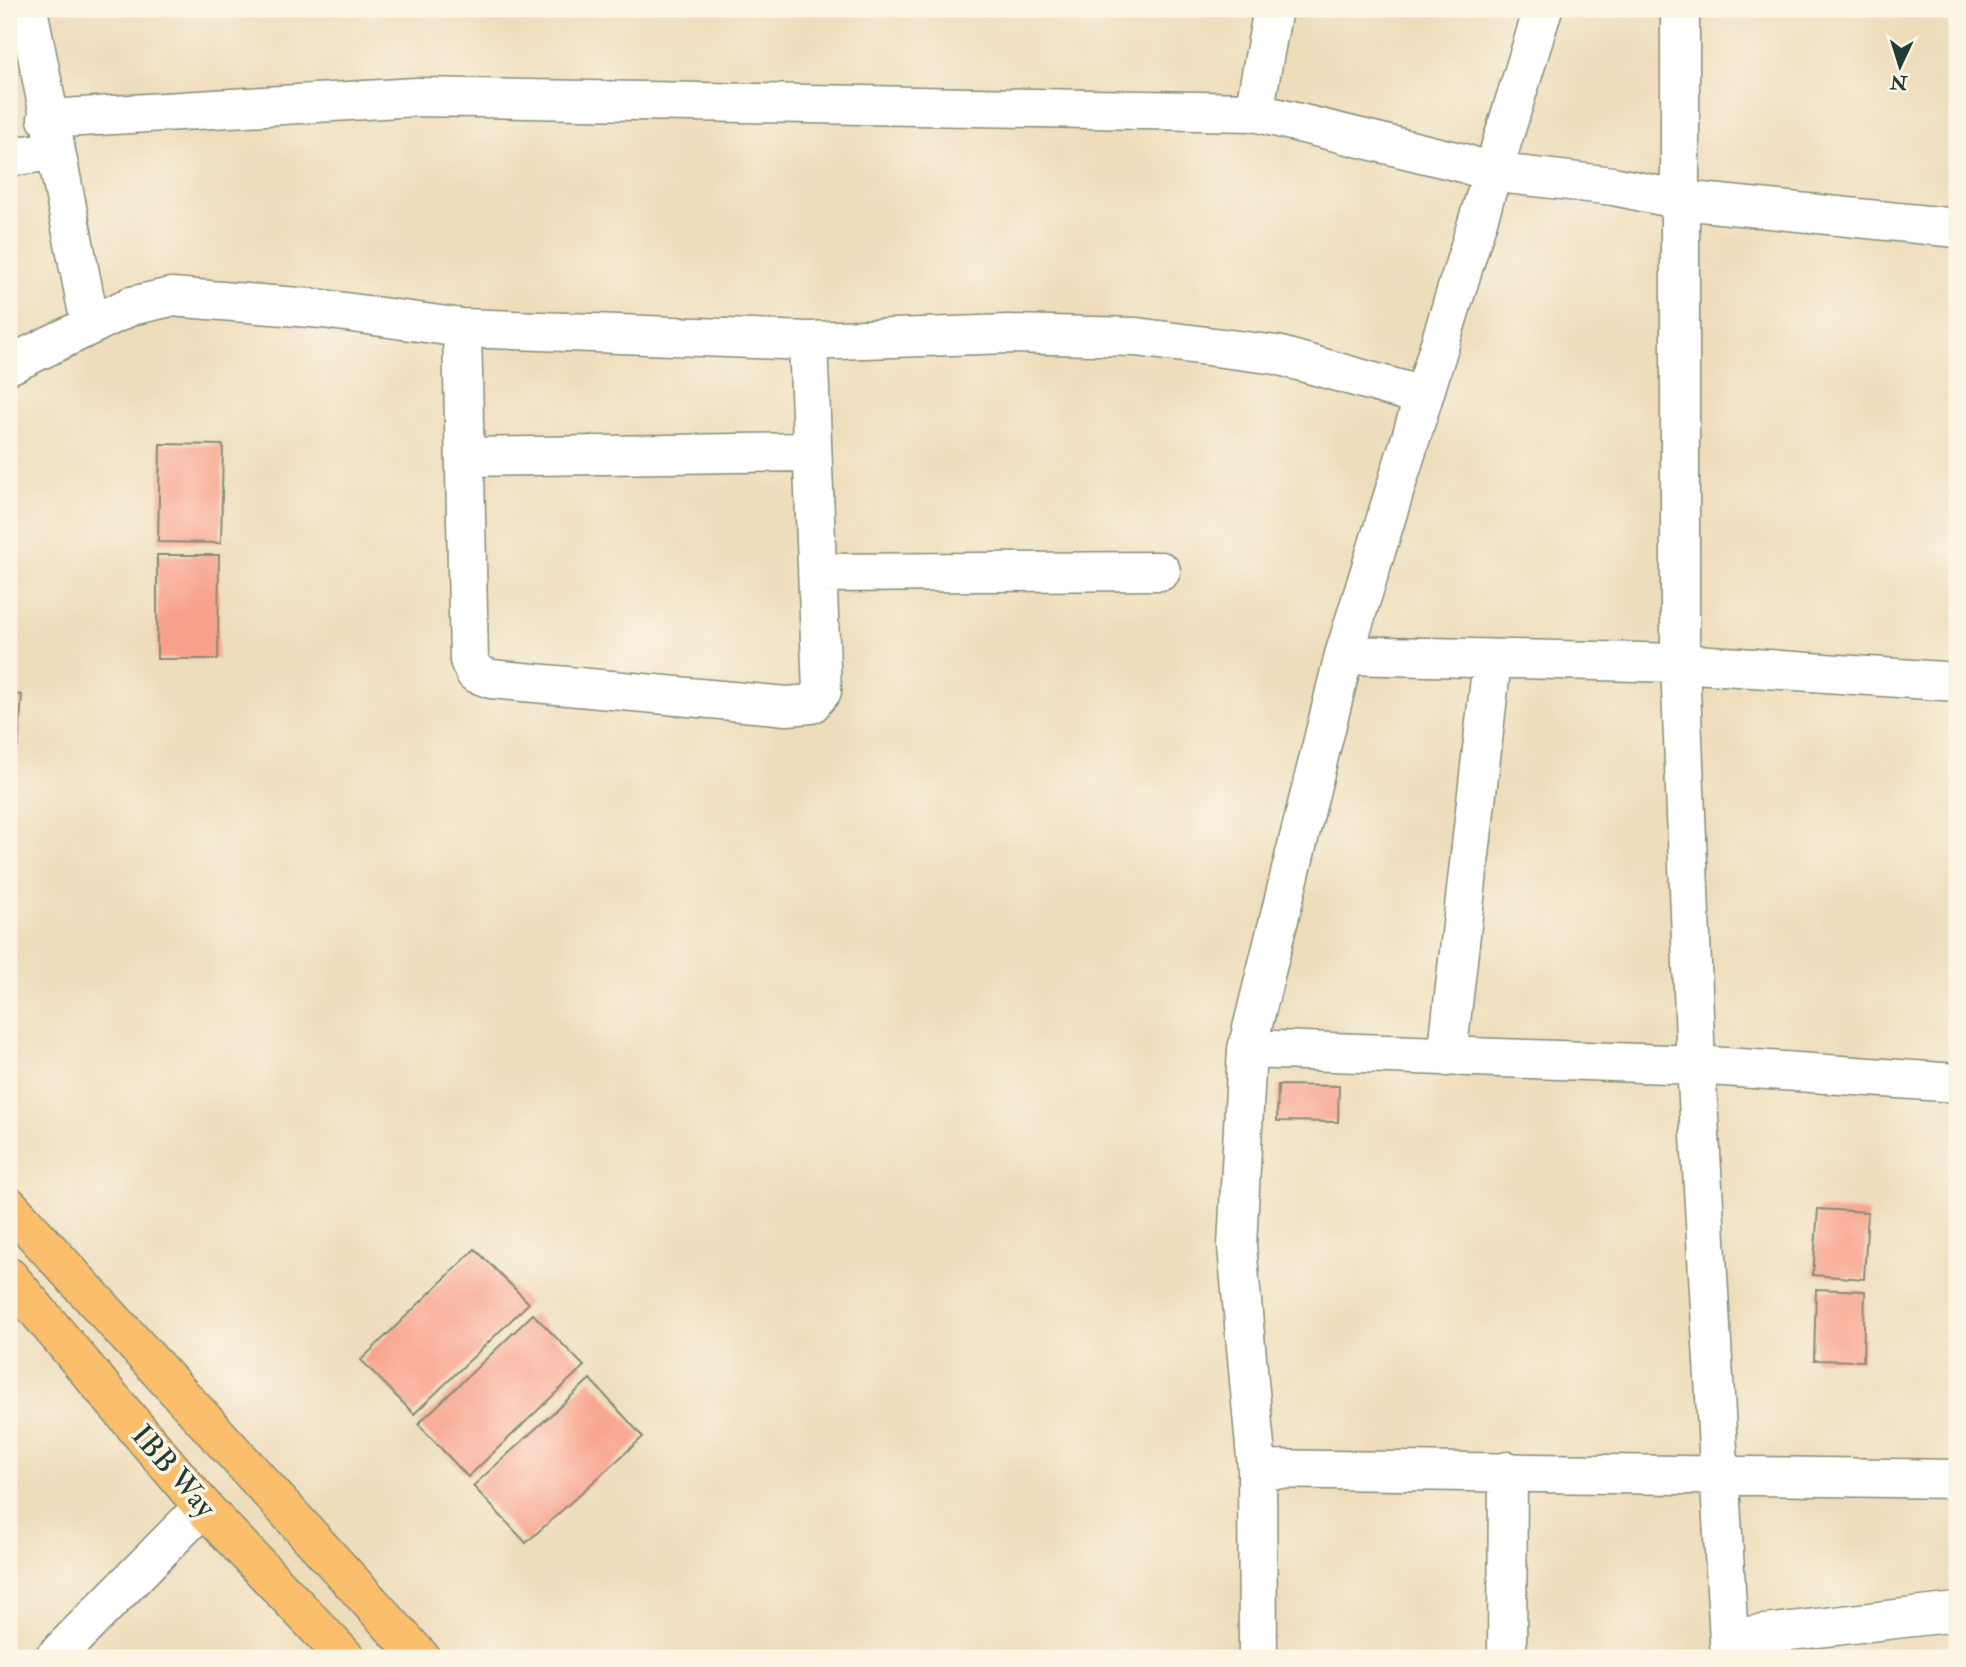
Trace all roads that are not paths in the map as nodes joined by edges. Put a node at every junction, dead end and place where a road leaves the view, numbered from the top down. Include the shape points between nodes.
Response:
1 (28, 9) edge
2 (1273, 9) edge
3 (1543, 9) edge
4 (1680, 9) edge
5 (1254, 112) junction
6 (51, 135) junction
7 (9, 157) edge
8 (1477, 168) junction
9 (1681, 200) junction
10 (1957, 228) edge
11 (90, 324) junction
12 (462, 328) junction
13 (808, 341) junction
14 (9, 365) edge
15 (1412, 393) junction
16 (812, 452) junction
17 (465, 457) junction
18 (1161, 571) dead end
19 (817, 573) junction
20 (1344, 655) junction
21 (1492, 661) junction
22 (1680, 663) junction
23 (1957, 682) edge
24 (1247, 1049) junction
25 (1447, 1057) junction
26 (1696, 1065) junction
27 (1957, 1083) edge
28 (9, 1206) edge
29 (63, 1265) junction
30 (17, 1286) edge
31 (1257, 1469) junction
32 (1508, 1471) junction
33 (1720, 1477) junction
34 (1957, 1479) edge
35 (203, 1507) junction
36 (1957, 1612) edge
37 (1730, 1648) edge
38 (54, 1658) edge
39 (346, 1658) edge
40 (421, 1658) edge
41 (1258, 1658) edge
42 (1507, 1658) edge

1 - 6 street
2 - 5 street
3 - 8 street
4 - 9 street
5 - 6 street via 416,97
5 - 8 street
6 - 7 street
6 - 11 street
8 - 9 street
8 - 15 street
9 - 10 street
9 - 22 street
11 - 12 street via 131,306 171,298 311,308
11 - 14 street
12 - 13 street
12 - 17 street
13 - 15 street via 1009,334 1136,337 1277,355
13 - 16 street
15 - 20 street
16 - 17 street
16 - 19 street
17 - 19 street via 469,660 475,673 787,706 811,704 822,691
18 - 19 street
20 - 21 street
20 - 24 street
21 - 22 street
21 - 25 street
22 - 23 street
22 - 26 street
24 - 25 street
24 - 31 street via 1237,1246
25 - 26 street
26 - 27 street
26 - 33 street
28 - 29 highway
29 - 30 highway
29 - 40 highway
30 - 35 highway, IBB Way
31 - 32 street
31 - 41 street
32 - 33 street
32 - 42 street
33 - 34 street
33 - 37 street
35 - 38 street
35 - 39 highway, IBB Way
36 - 37 street

